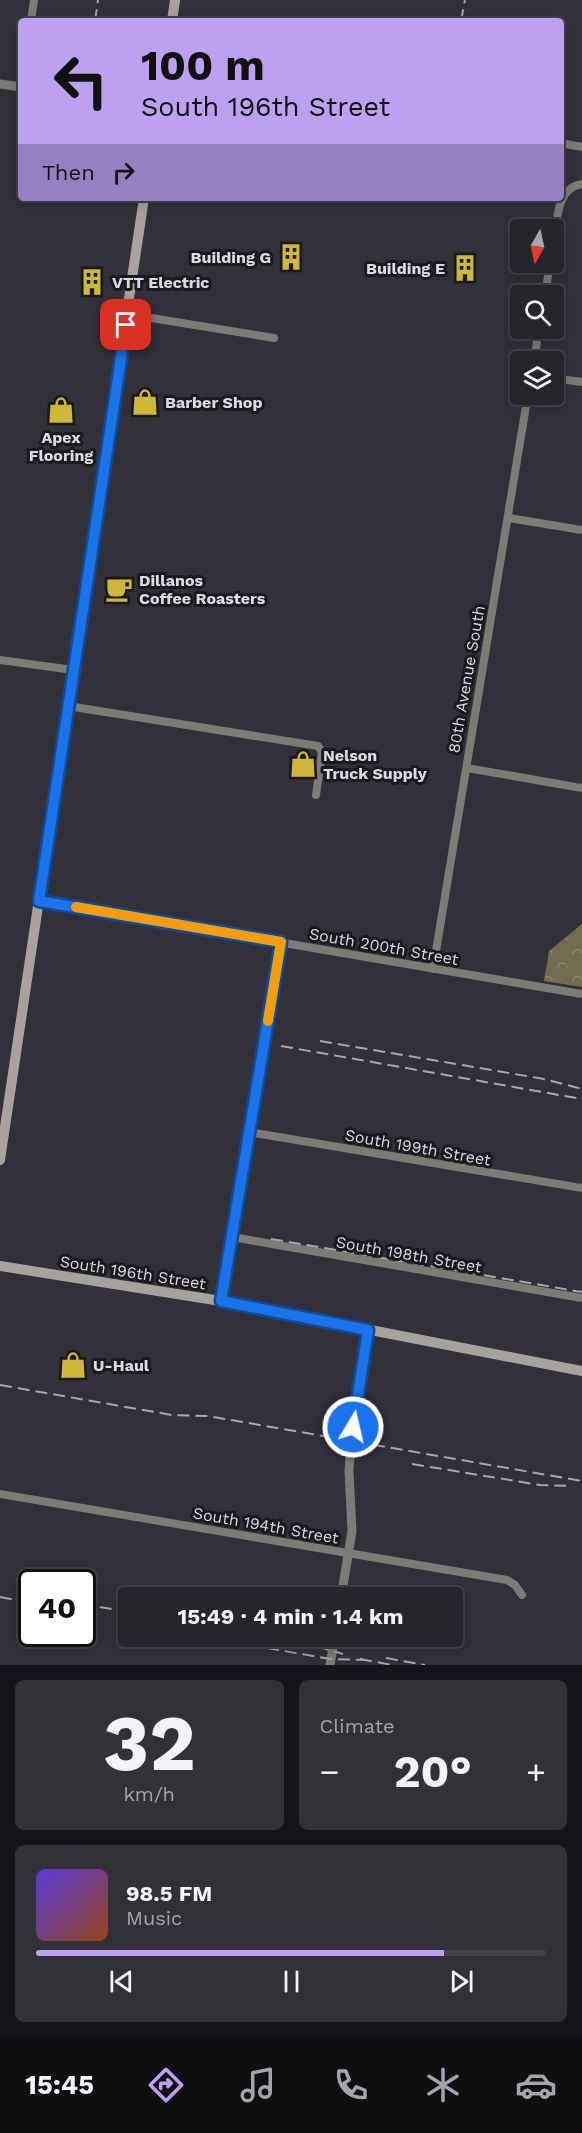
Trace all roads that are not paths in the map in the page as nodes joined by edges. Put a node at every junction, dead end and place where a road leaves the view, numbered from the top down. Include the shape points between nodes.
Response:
1 (34, 0) edge
2 (175, 0) edge
3 (31, 18) edge
4 (172, 18) edge
5 (0, 84) edge
6 (18, 85) edge
7 (564, 144) edge
8 (582, 147) edge
9 (582, 184) edge
10 (564, 198) edge
11 (144, 201) edge
12 (562, 201) edge
13 (557, 219) edge
14 (127, 315) junction
15 (274, 338) dead end
16 (564, 379) edge
17 (582, 382) edge
18 (526, 405) edge
19 (508, 518) junction
20 (582, 530) edge
21 (0, 660) edge
22 (73, 670) junction
23 (68, 706) junction
24 (467, 768) junction
25 (582, 788) edge
26 (316, 795) dead end
27 (39, 901) junction
28 (281, 942) junction
29 (433, 969) junction
30 (582, 994) edge
31 (249, 1132) junction
32 (0, 1160) edge
33 (582, 1188) edge
34 (232, 1237) junction
35 (0, 1266) edge
36 (582, 1298) edge
37 (221, 1301) junction
38 (368, 1330) junction
39 (581, 1369) edge
40 (0, 1494) edge
41 (349, 1553) junction
42 (343, 1587) edge
43 (522, 1595) dead end
44 (333, 1647) edge
45 (330, 1665) edge

1 - 3 street
2 - 4 main road
5 - 6 street
7 - 8 street
9 - 10 street via 569,189
11 - 14 main road
12 - 13 street
14 - 15 street
14 - 22 main road
16 - 17 street
18 - 19 street, 80th Avenue South
19 - 20 street
19 - 24 street, 80th Avenue South
21 - 22 street
22 - 23 main road
23 - 26 street via 318,746 322,752
23 - 27 main road
24 - 25 street
24 - 29 street, 80th Avenue South
27 - 28 street, South 200th Street
27 - 32 main road
28 - 29 street, South 200th Street
28 - 31 street
29 - 30 street, South 200th Street
31 - 33 street, South 199th Street
31 - 34 street
34 - 36 street, South 198th Street
34 - 37 street
35 - 37 main road, South 196th Street
37 - 38 main road, South 196th Street
38 - 39 main road, South 196th Street
38 - 41 street via 351,1442
40 - 41 street, South 194th Street
41 - 42 street
41 - 43 street, South 194th Street via 507,1580
44 - 45 street

